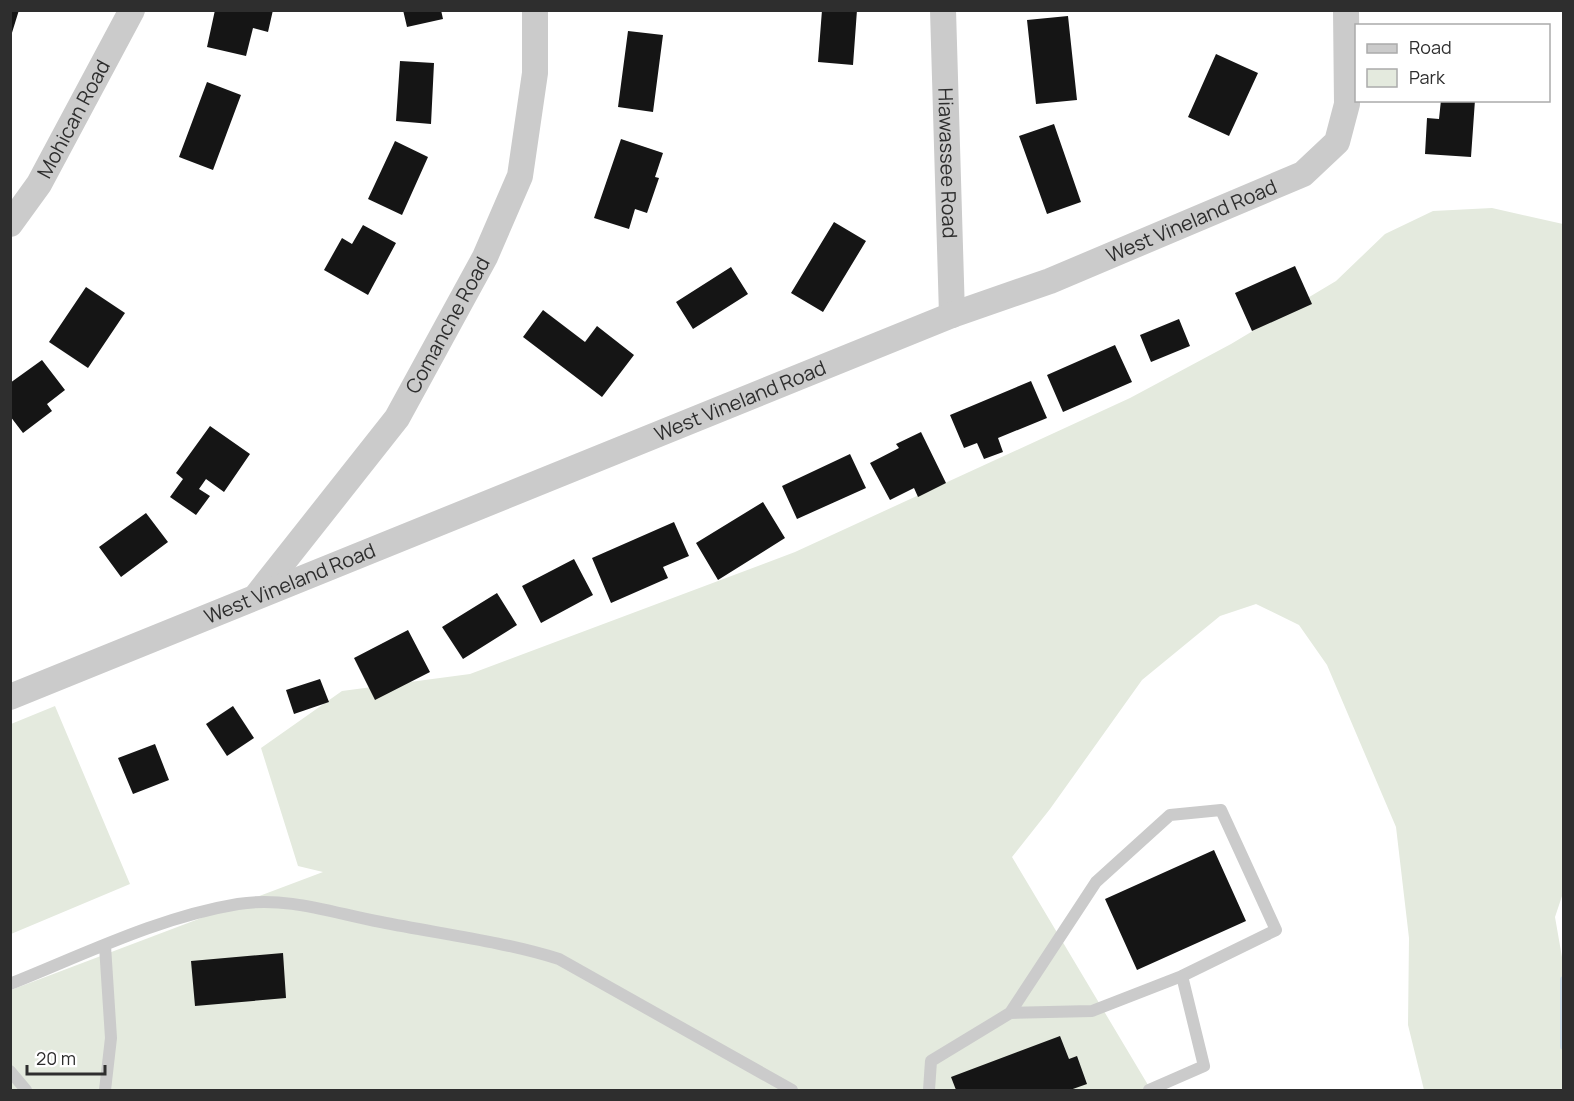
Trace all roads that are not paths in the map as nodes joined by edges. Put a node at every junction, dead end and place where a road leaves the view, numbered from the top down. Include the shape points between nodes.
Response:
1 (132, 10) edge
2 (535, 10) edge
3 (943, 10) edge
4 (1346, 10) edge
5 (10, 224) edge
6 (952, 315) junction
7 (256, 597) junction
8 (10, 697) edge
9 (105, 946) junction
10 (1182, 976) junction
11 (10, 984) edge
12 (1010, 1013) junction
13 (10, 1071) edge
14 (26, 1090) edge
15 (105, 1090) edge
16 (792, 1090) edge
17 (929, 1090) edge
18 (1149, 1090) edge

1 - 5 street, Mohican Road via 39,184
2 - 7 street, Comanche Road via 535,73 520,176 485,257 397,418
3 - 6 street, Hiawassee Road
4 - 6 street, West Vineland Road via 1347,104 1337,142 1303,174 1050,281
6 - 7 street, West Vineland Road
7 - 8 street, West Vineland Road
9 - 11 lane
9 - 15 lane via 111,1038
9 - 16 lane via 182,915 240,903 285,900 525,949 559,959
10 - 12 lane via 1092,1011
10 - 12 lane via 1276,930 1221,810 1170,815 1096,882
10 - 18 lane via 1204,1066
12 - 17 lane via 931,1061
13 - 14 lane

